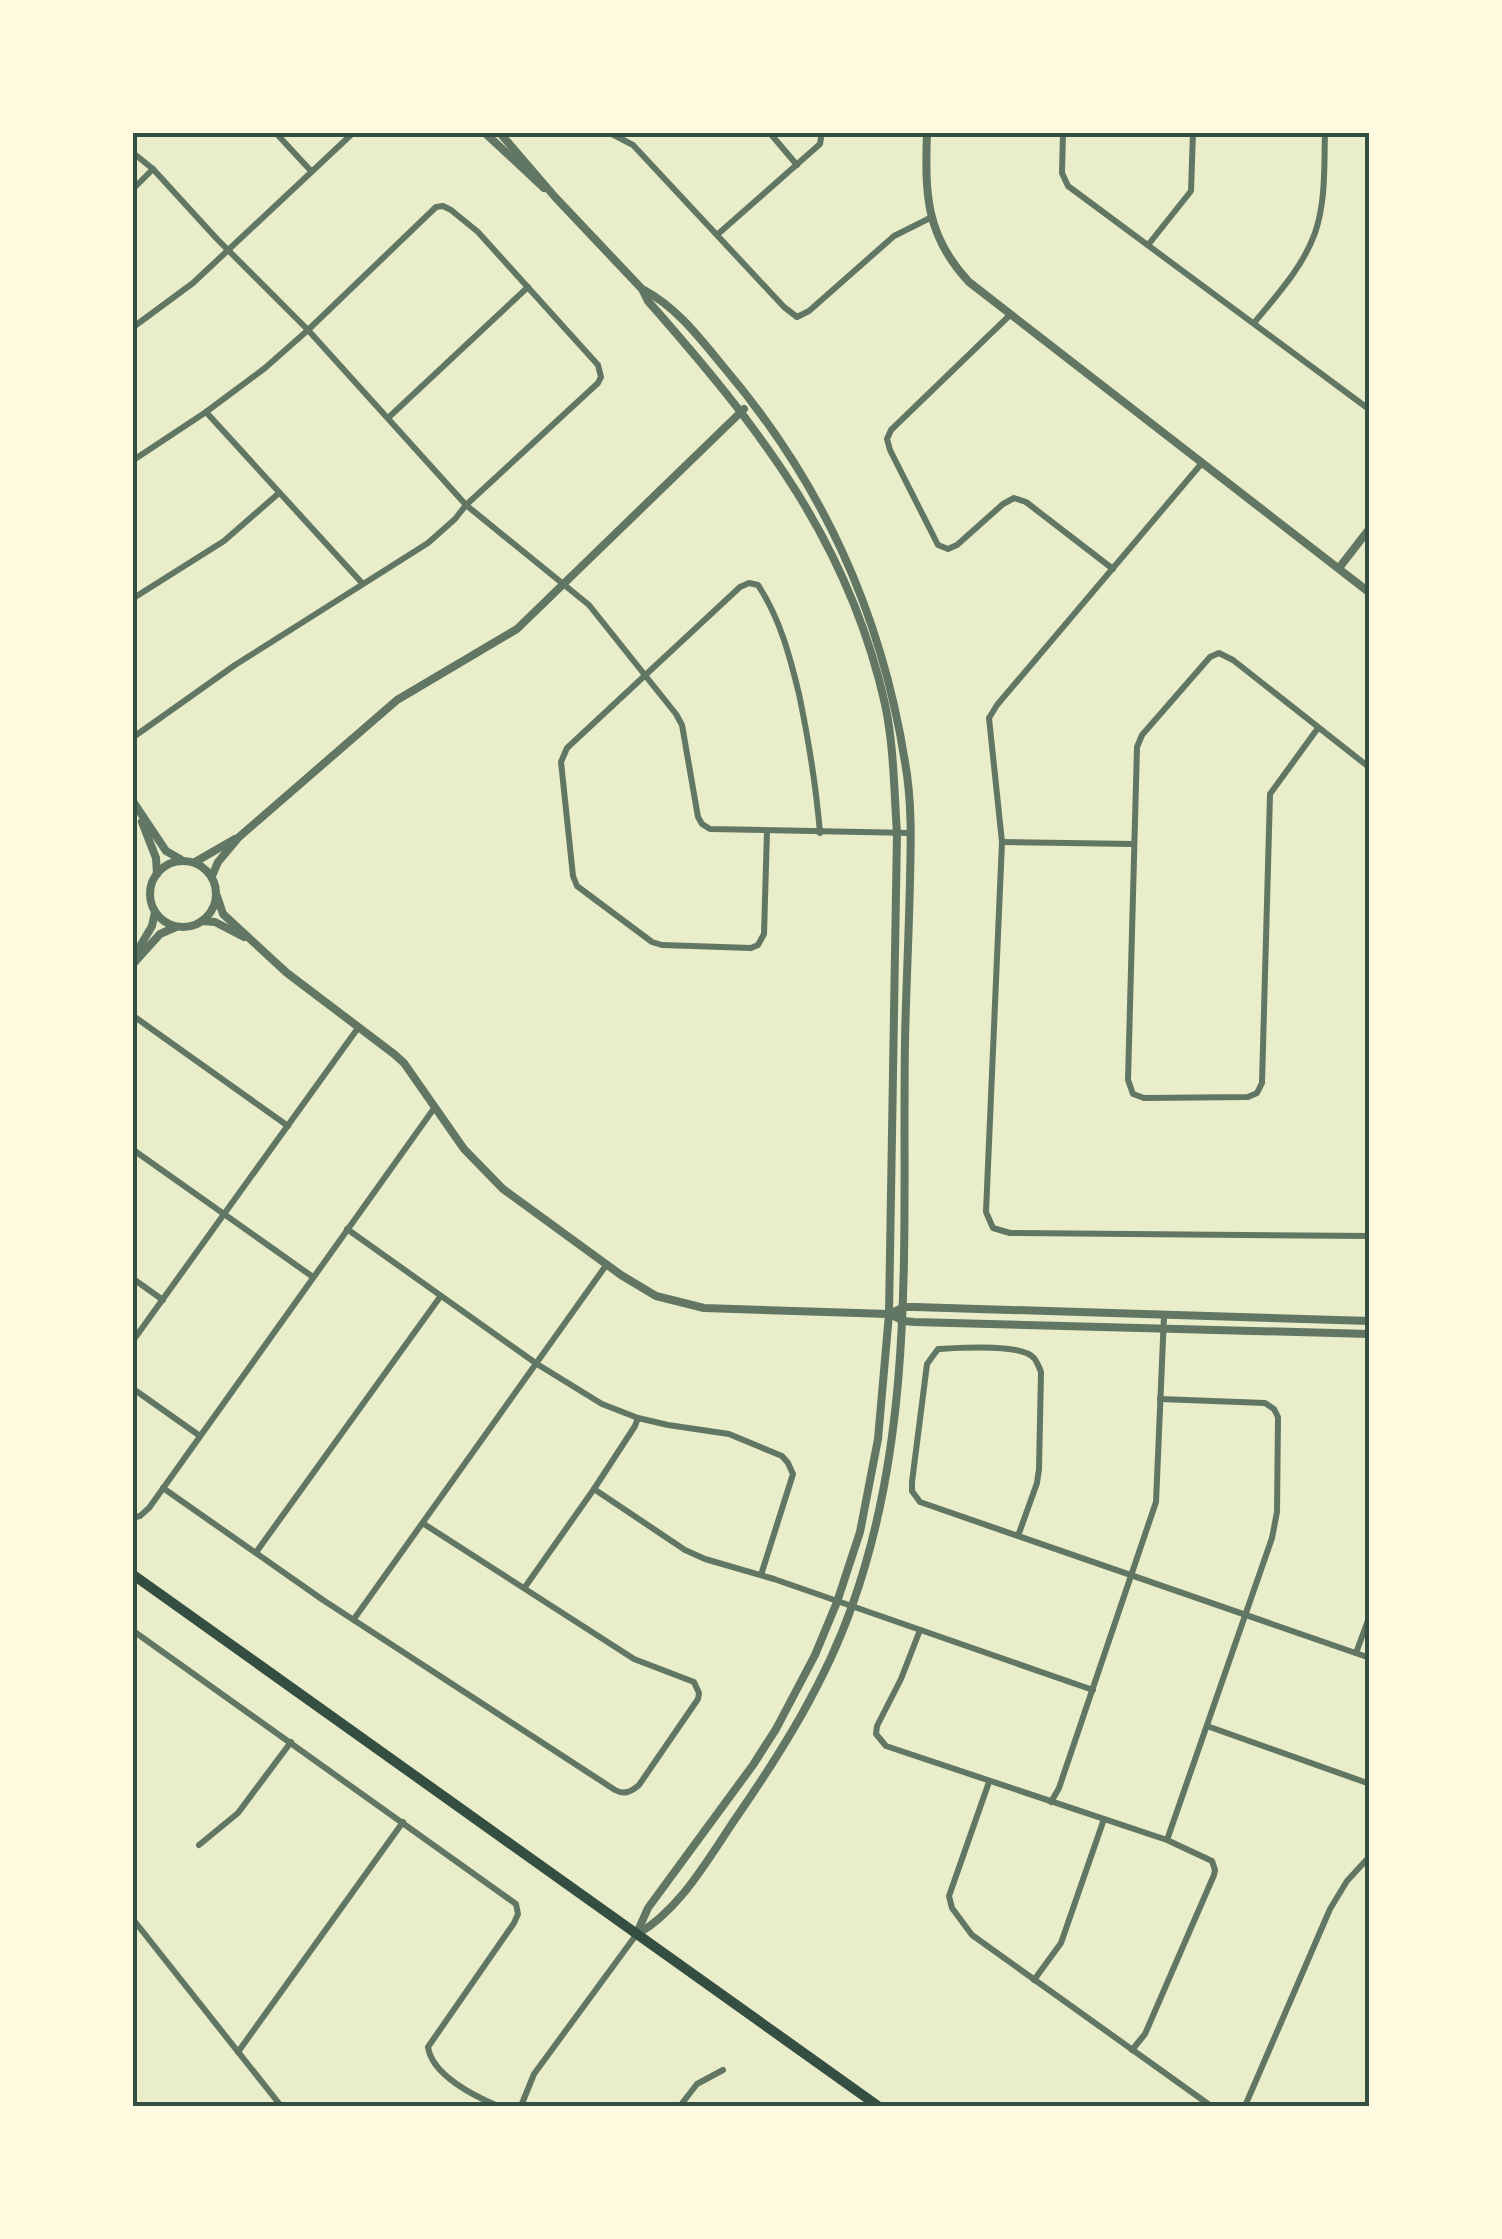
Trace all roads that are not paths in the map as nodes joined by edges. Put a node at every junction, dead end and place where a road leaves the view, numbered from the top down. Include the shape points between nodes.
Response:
1 (275, 132) edge
2 (354, 132) edge
3 (484, 132) edge
4 (498, 132) edge
5 (608, 132) edge
6 (769, 132) edge
7 (822, 132) edge
8 (927, 132) edge
9 (1063, 132) edge
10 (1193, 132) edge
11 (1325, 132) edge
12 (132, 152) edge
13 (797, 164) junction
14 (153, 170) junction
15 (311, 171) junction
16 (132, 190) edge
17 (555, 197) junction
18 (930, 218) junction
19 (718, 234) junction
20 (1148, 245) junction
21 (228, 250) junction
22 (528, 287) junction
23 (642, 289) junction
24 (1010, 315) junction
25 (1254, 323) junction
26 (132, 328) edge
27 (308, 330) junction
28 (752, 402) junction
29 (1370, 410) edge
30 (206, 412) junction
31 (741, 412) junction
32 (388, 418) junction
33 (132, 461) edge
34 (1202, 464) junction
35 (280, 493) junction
36 (466, 505) junction
37 (1370, 528) edge
38 (1338, 568) junction
39 (1113, 569) junction
40 (362, 583) junction
41 (564, 584) junction
42 (1370, 593) edge
43 (132, 599) edge
44 (646, 676) junction
45 (1318, 728) junction
46 (132, 738) edge
47 (1370, 768) edge
48 (135, 804) edge
49 (767, 831) junction
50 (820, 833) junction
51 (897, 833) junction
52 (911, 834) junction
53 (239, 837) junction
54 (1002, 842) junction
55 (1134, 844) junction
56 (185, 860) junction
57 (195, 862) junction
58 (156, 874) junction
59 (212, 876) junction
60 (217, 896) junction
61 (155, 912) junction
62 (202, 921) junction
63 (176, 927) junction
64 (257, 944) junction
65 (132, 963) edge
66 (132, 1015) edge
67 (358, 1028) junction
68 (436, 1107) junction
69 (288, 1126) junction
70 (134, 1152) edge
71 (226, 1214) junction
72 (347, 1230) junction
73 (1370, 1236) edge
74 (607, 1264) junction
75 (313, 1277) junction
76 (132, 1278) edge
77 (440, 1296) junction
78 (162, 1300) junction
79 (904, 1307) junction
80 (888, 1314) junction
81 (1164, 1316) junction
82 (904, 1321) junction
83 (1370, 1321) edge
84 (1164, 1327) junction
85 (1370, 1334) edge
86 (132, 1342) edge
87 (537, 1364) junction
88 (132, 1388) edge
89 (1160, 1398) junction
90 (638, 1418) junction
91 (200, 1436) junction
92 (163, 1488) junction
93 (594, 1489) junction
94 (132, 1518) edge
95 (424, 1524) junction
96 (1018, 1536) junction
97 (256, 1552) junction
98 (132, 1574) edge
99 (761, 1575) junction
100 (1131, 1576) junction
101 (525, 1587) junction
102 (837, 1602) junction
103 (852, 1607) junction
104 (1245, 1614) junction
105 (1370, 1615) edge
106 (354, 1619) junction
107 (132, 1630) edge
108 (920, 1630) junction
109 (1356, 1653) junction
110 (1370, 1658) edge
111 (1092, 1690) junction
112 (1206, 1726) junction
113 (290, 1742) junction
114 (990, 1782) junction
115 (1370, 1784) edge
116 (1051, 1802) junction
117 (1104, 1819) junction
118 (402, 1822) junction
119 (1167, 1840) junction
120 (198, 1845) dead end
121 (1370, 1856) edge
122 (132, 1918) edge
123 (636, 1936) junction
124 (1034, 1980) junction
125 (1132, 2050) junction
126 (238, 2052) junction
127 (723, 2070) dead end
128 (280, 2106) edge
129 (498, 2106) edge
130 (521, 2106) edge
131 (680, 2106) edge
132 (878, 2106) edge
133 (1211, 2106) edge
134 (1245, 2106) edge

1 - 15 street
2 - 15 street
3 - 17 street
4 - 17 street
5 - 19 street via 633,145
6 - 13 street
7 - 13 street via 820,144
8 - 18 street
9 - 20 street via 1068,186
10 - 20 street via 1191,191
11 - 25 street via 1314,234
12 - 14 street
13 - 19 street
14 - 16 street
14 - 21 street
15 - 21 street
17 - 23 street
18 - 19 street via 894,236 797,316
18 - 24 street via 960,274
20 - 25 street
21 - 26 street
21 - 27 street
22 - 27 street via 478,232 451,210 436,207
22 - 32 street
22 - 36 street via 598,365 601,377
23 - 28 street via 697,334
23 - 31 street
24 - 34 street
24 - 39 street via 891,430 890,450 938,545 957,545 1014,498
25 - 29 street
27 - 30 street
27 - 32 street
28 - 31 street
28 - 52 street via 806,481 860,588 904,756
30 - 33 street
30 - 35 street
31 - 41 street
31 - 51 street via 826,540 855,603 886,708
32 - 36 street
34 - 38 street
34 - 39 street
35 - 40 street
35 - 43 street via 224,540
36 - 40 street via 428,543
36 - 41 street
37 - 38 street
38 - 42 street
39 - 54 street via 989,718
40 - 46 street
41 - 44 street
41 - 53 street via 506,637 396,700
44 - 49 street via 682,725 702,824
44 - 49 street via 563,755 577,886 652,942 751,948 764,934
44 - 50 street via 740,587 758,586 795,678
45 - 47 street
45 - 55 street via 1233,660 1210,657 1137,746
45 - 55 street via 1270,794 1262,1084 1248,1097 1133,1094 1128,1080
48 - 56 street via 166,851
48 - 58 street
49 - 50 street
50 - 51 street
51 - 52 street
51 - 80 street
52 - 79 street
53 - 57 street
53 - 59 street
54 - 55 street
54 - 73 street via 986,1212 993,1228 1010,1234
56 - 57 street
56 - 58 street
57 - 59 street
58 - 61 street via 150,894
59 - 60 street
60 - 62 street
60 - 64 street via 222,914
61 - 63 street
61 - 65 street
62 - 63 street
62 - 64 street
63 - 65 street
64 - 67 street
66 - 69 street
67 - 68 street via 404,1064
67 - 69 street
68 - 72 street
68 - 74 street via 503,1190
69 - 71 street
70 - 71 street
71 - 75 street
71 - 78 street
72 - 75 street
72 - 77 street
74 - 80 street via 656,1296 704,1308
74 - 87 street
75 - 91 street
76 - 78 street
77 - 87 street
77 - 97 street
78 - 86 street
79 - 80 street
79 - 81 street
79 - 82 street
80 - 82 street
80 - 102 street via 878,1439 860,1532
81 - 83 street
81 - 84 street
82 - 84 street
82 - 103 street via 890,1461
84 - 85 street
84 - 89 street
87 - 90 street
87 - 95 street
88 - 91 street
89 - 100 street via 1158,1488
89 - 104 street via 1265,1403 1278,1418 1277,1512
90 - 93 street
90 - 99 street via 729,1434 788,1463 793,1474
91 - 92 street
92 - 94 street
92 - 97 street
93 - 99 street via 685,1550
93 - 101 street
95 - 101 street
95 - 106 street
96 - 96 street via 1039,1469 1036,1359 1022,1350 938,1349 924,1376 912,1491 920,1502
96 - 100 street
97 - 106 street
98 - 123 main road
99 - 102 street
100 - 104 street
100 - 111 street
101 - 106 street via 634,1659 698,1687 698,1699 631,1792 614,1790
102 - 103 street
102 - 123 street via 776,1729 648,1908
103 - 108 street
103 - 123 street via 778,1758 686,1889
104 - 109 street
104 - 112 street
105 - 109 street
107 - 113 street
108 - 111 street
108 - 114 street via 876,1734 886,1746
109 - 110 street
111 - 116 street
112 - 115 street
112 - 119 street
113 - 118 street
113 - 120 street via 238,1813
114 - 116 street
114 - 124 street via 949,1901 972,1935
116 - 117 street
117 - 119 street
117 - 124 street via 1060,1943
118 - 126 street
118 - 129 street via 516,1904 514,1923 428,2047 445,2074
119 - 125 street via 1202,1854 1216,1870 1145,2034
121 - 134 street via 1330,1909
122 - 126 street
123 - 130 street via 534,2074
123 - 132 main road
124 - 125 street
125 - 133 street
126 - 128 street
127 - 131 street via 696,2084

